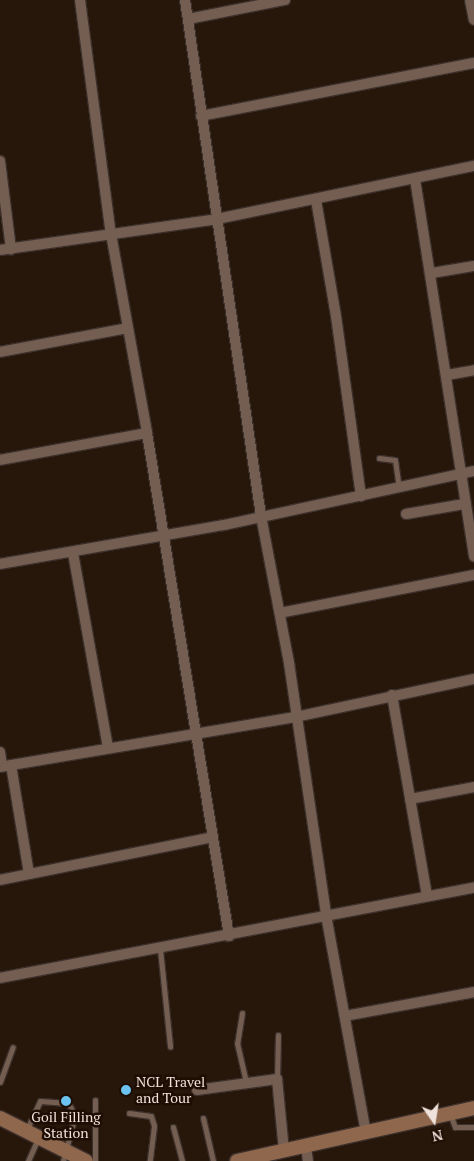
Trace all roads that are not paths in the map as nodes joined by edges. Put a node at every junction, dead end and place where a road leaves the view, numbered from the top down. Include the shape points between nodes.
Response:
1 (80, 0) edge
2 (185, 0) edge
3 (285, 0) edge
4 (470, 0) edge
5 (188, 19) junction
6 (474, 20) edge
7 (474, 63) edge
8 (200, 116) junction
9 (0, 161) edge
10 (474, 166) edge
11 (415, 180) junction
12 (316, 200) junction
13 (217, 219) junction
14 (111, 234) junction
15 (5, 250) edge
16 (474, 266) edge
17 (432, 273) junction
18 (128, 328) junction
19 (0, 352) edge
20 (474, 370) edge
21 (447, 375) junction
22 (148, 433) junction
23 (379, 458) dead end
24 (0, 460) edge
25 (474, 471) edge
26 (460, 473) junction
27 (399, 487) junction
28 (361, 496) junction
29 (464, 504) junction
30 (406, 514) dead end
31 (261, 516) junction
32 (165, 537) junction
33 (73, 553) junction
34 (474, 556) edge
35 (0, 564) edge
36 (474, 575) edge
37 (280, 613) junction
38 (474, 679) edge
39 (392, 695) junction
40 (295, 717) junction
41 (197, 732) junction
42 (108, 748) junction
43 (0, 752) edge
44 (4, 766) edge
45 (474, 787) edge
46 (410, 799) junction
47 (213, 837) junction
48 (29, 874) junction
49 (0, 880) edge
50 (474, 888) edge
51 (427, 896) junction
52 (326, 915) junction
53 (229, 936) junction
54 (160, 949) junction
55 (0, 978) edge
56 (474, 992) edge
57 (242, 1013) dead end
58 (346, 1016) junction
59 (278, 1035) dead end
60 (170, 1046) dead end
61 (13, 1047) dead end
62 (277, 1079) junction
63 (246, 1081) junction
64 (0, 1082) edge
65 (197, 1090) dead end
66 (95, 1100) dead end
67 (474, 1108) edge
68 (129, 1113) dead end
69 (450, 1114) junction
70 (0, 1118) edge
71 (204, 1118) dead end
72 (173, 1126) dead end
73 (474, 1127) edge
74 (366, 1133) junction
75 (32, 1135) junction
76 (306, 1147) junction
77 (284, 1151) junction
78 (64, 1157) edge
79 (28, 1161) edge
80 (86, 1161) edge
81 (95, 1161) edge
82 (150, 1161) edge
83 (182, 1161) edge
84 (213, 1161) edge
85 (237, 1161) edge
86 (308, 1161) edge

1 - 14 street
2 - 5 street
3 - 5 street
4 - 6 street
5 - 8 street
7 - 8 street
8 - 13 street
9 - 15 street
10 - 11 street
11 - 12 street
11 - 17 street
12 - 13 street
12 - 28 street
13 - 14 street
13 - 31 street
14 - 15 street
14 - 18 street
16 - 17 street
17 - 21 street
18 - 19 street
18 - 22 street
20 - 21 street
21 - 26 street
22 - 24 street
22 - 32 street
23 - 27 lane via 395,460
25 - 26 street
26 - 27 street
26 - 29 street
27 - 28 street
28 - 31 street
29 - 30 street
29 - 34 street
31 - 32 street
31 - 37 street
32 - 33 street
32 - 41 street
33 - 35 street
33 - 42 street
36 - 37 street
37 - 40 street
38 - 39 street
39 - 40 street
39 - 46 street
40 - 41 street
40 - 52 street
41 - 42 street
41 - 47 street
42 - 44 street
43 - 44 street
44 - 48 street
45 - 46 street
46 - 51 street
47 - 48 street
47 - 53 street
48 - 49 street
50 - 51 street
51 - 52 street
52 - 53 street
52 - 58 street
53 - 54 street
54 - 55 street
54 - 60 lane
56 - 58 street
57 - 63 lane via 237,1044
58 - 74 street
59 - 62 lane
61 - 64 lane
62 - 63 street
62 - 77 street
63 - 65 street
66 - 81 lane
67 - 69 main road
68 - 82 lane via 151,1116 154,1126
69 - 73 lane via 456,1127
69 - 74 main road
70 - 75 main road
71 - 84 lane
72 - 83 lane
74 - 76 main road
75 - 78 main road
75 - 78 lane via 40,1101 68,1103 75,1115
75 - 79 lane
76 - 77 main road
76 - 86 street
77 - 85 main road
78 - 80 main road

